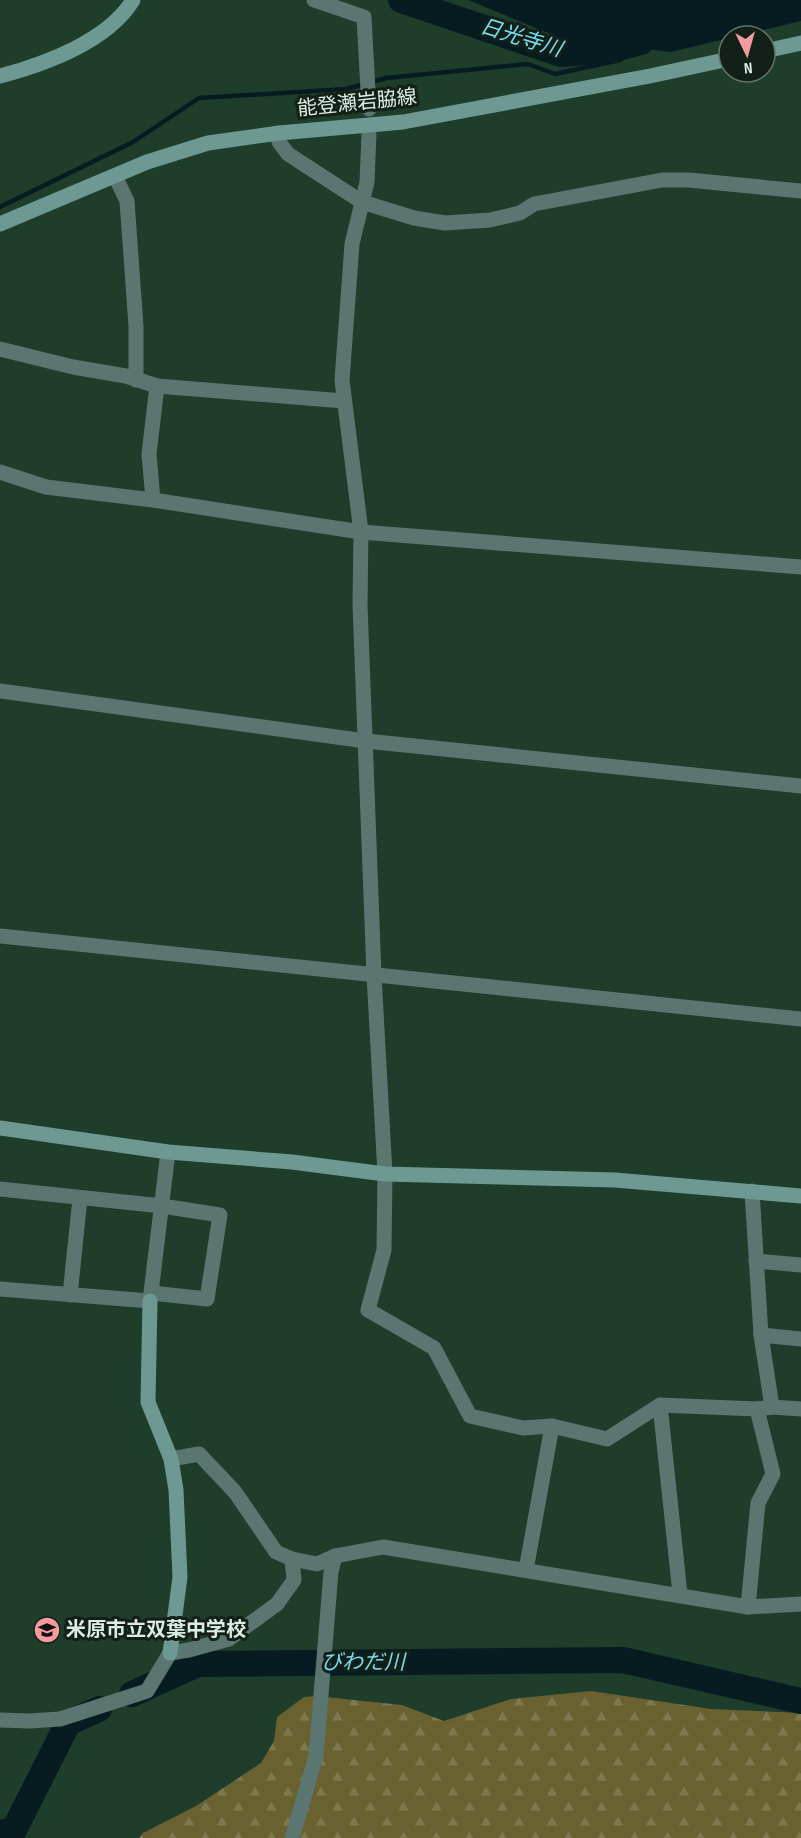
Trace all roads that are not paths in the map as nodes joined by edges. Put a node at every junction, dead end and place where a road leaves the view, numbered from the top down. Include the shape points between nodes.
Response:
1 (133, 0) edge
2 (314, 0) edge
3 (362, 8) edge
4 (801, 43) edge
5 (777, 48) edge
6 (717, 62) edge
7 (0, 76) edge
8 (369, 109) dead end
9 (279, 133) junction
10 (369, 134) dead end
11 (115, 176) junction
12 (801, 190) edge
13 (362, 202) junction
14 (0, 224) edge
15 (0, 349) edge
16 (136, 380) junction
17 (157, 386) junction
18 (344, 401) junction
19 (0, 472) edge
20 (153, 500) junction
21 (361, 532) junction
22 (801, 567) edge
23 (0, 691) edge
24 (366, 741) junction
25 (801, 786) edge
26 (0, 936) edge
27 (374, 975) junction
28 (801, 1019) edge
29 (0, 1128) edge
30 (168, 1152) junction
31 (385, 1174) junction
32 (0, 1189) edge
33 (752, 1191) junction
34 (801, 1196) edge
35 (80, 1198) junction
36 (162, 1206) junction
37 (756, 1261) junction
38 (801, 1265) edge
39 (0, 1289) edge
40 (70, 1295) junction
41 (151, 1297) junction
42 (761, 1335) junction
43 (801, 1339) edge
44 (660, 1405) junction
45 (764, 1408) junction
46 (801, 1409) edge
47 (552, 1426) junction
48 (171, 1459) junction
49 (335, 1556) junction
50 (292, 1558) junction
51 (526, 1570) junction
52 (680, 1594) junction
53 (801, 1604) edge
54 (748, 1607) junction
55 (170, 1653) junction
56 (0, 1720) edge
57 (292, 1838) edge

1 - 7 street via 126,11 92,39 56,57
2 - 3 street
3 - 8 street
4 - 5 street
6 - 9 street, 能登瀬岩脇線 via 403,122
9 - 11 street, 能登瀬岩脇線 via 208,143
9 - 13 street via 279,142 288,154
10 - 13 street
11 - 14 street, 能登瀬岩脇線
11 - 16 street via 127,201
12 - 13 street via 662,180 534,204 520,213 490,220 445,223
13 - 18 street via 352,244 342,380
15 - 16 street
16 - 17 street
17 - 18 street
17 - 20 street via 149,454
18 - 21 street
19 - 20 street via 46,487
20 - 21 street
21 - 22 street
21 - 24 street
23 - 24 street
24 - 25 street
24 - 27 street
26 - 27 street
27 - 28 street
27 - 31 street
29 - 30 street
30 - 31 street
30 - 36 street
31 - 33 street via 615,1180
31 - 47 street via 384,1250 368,1310 434,1348 470,1416 523,1428
32 - 35 street
33 - 34 street
33 - 37 street
35 - 36 street
35 - 40 street
36 - 41 street
36 - 41 street via 220,1215 207,1299
37 - 38 street
37 - 42 street
39 - 40 street
40 - 41 street
41 - 48 street via 148,1402
42 - 43 street
42 - 45 street
44 - 45 street
44 - 47 street via 607,1439
44 - 52 street
45 - 46 street
45 - 54 street via 773,1474 758,1503
47 - 51 street
48 - 50 street via 199,1454 235,1492 276,1552
48 - 55 street via 180,1577
49 - 50 street via 317,1563
49 - 51 street via 383,1547
49 - 57 street via 316,1756
50 - 55 street via 294,1581 277,1604 230,1639
51 - 52 street
52 - 54 street
53 - 54 street
55 - 56 street via 147,1691 60,1719

